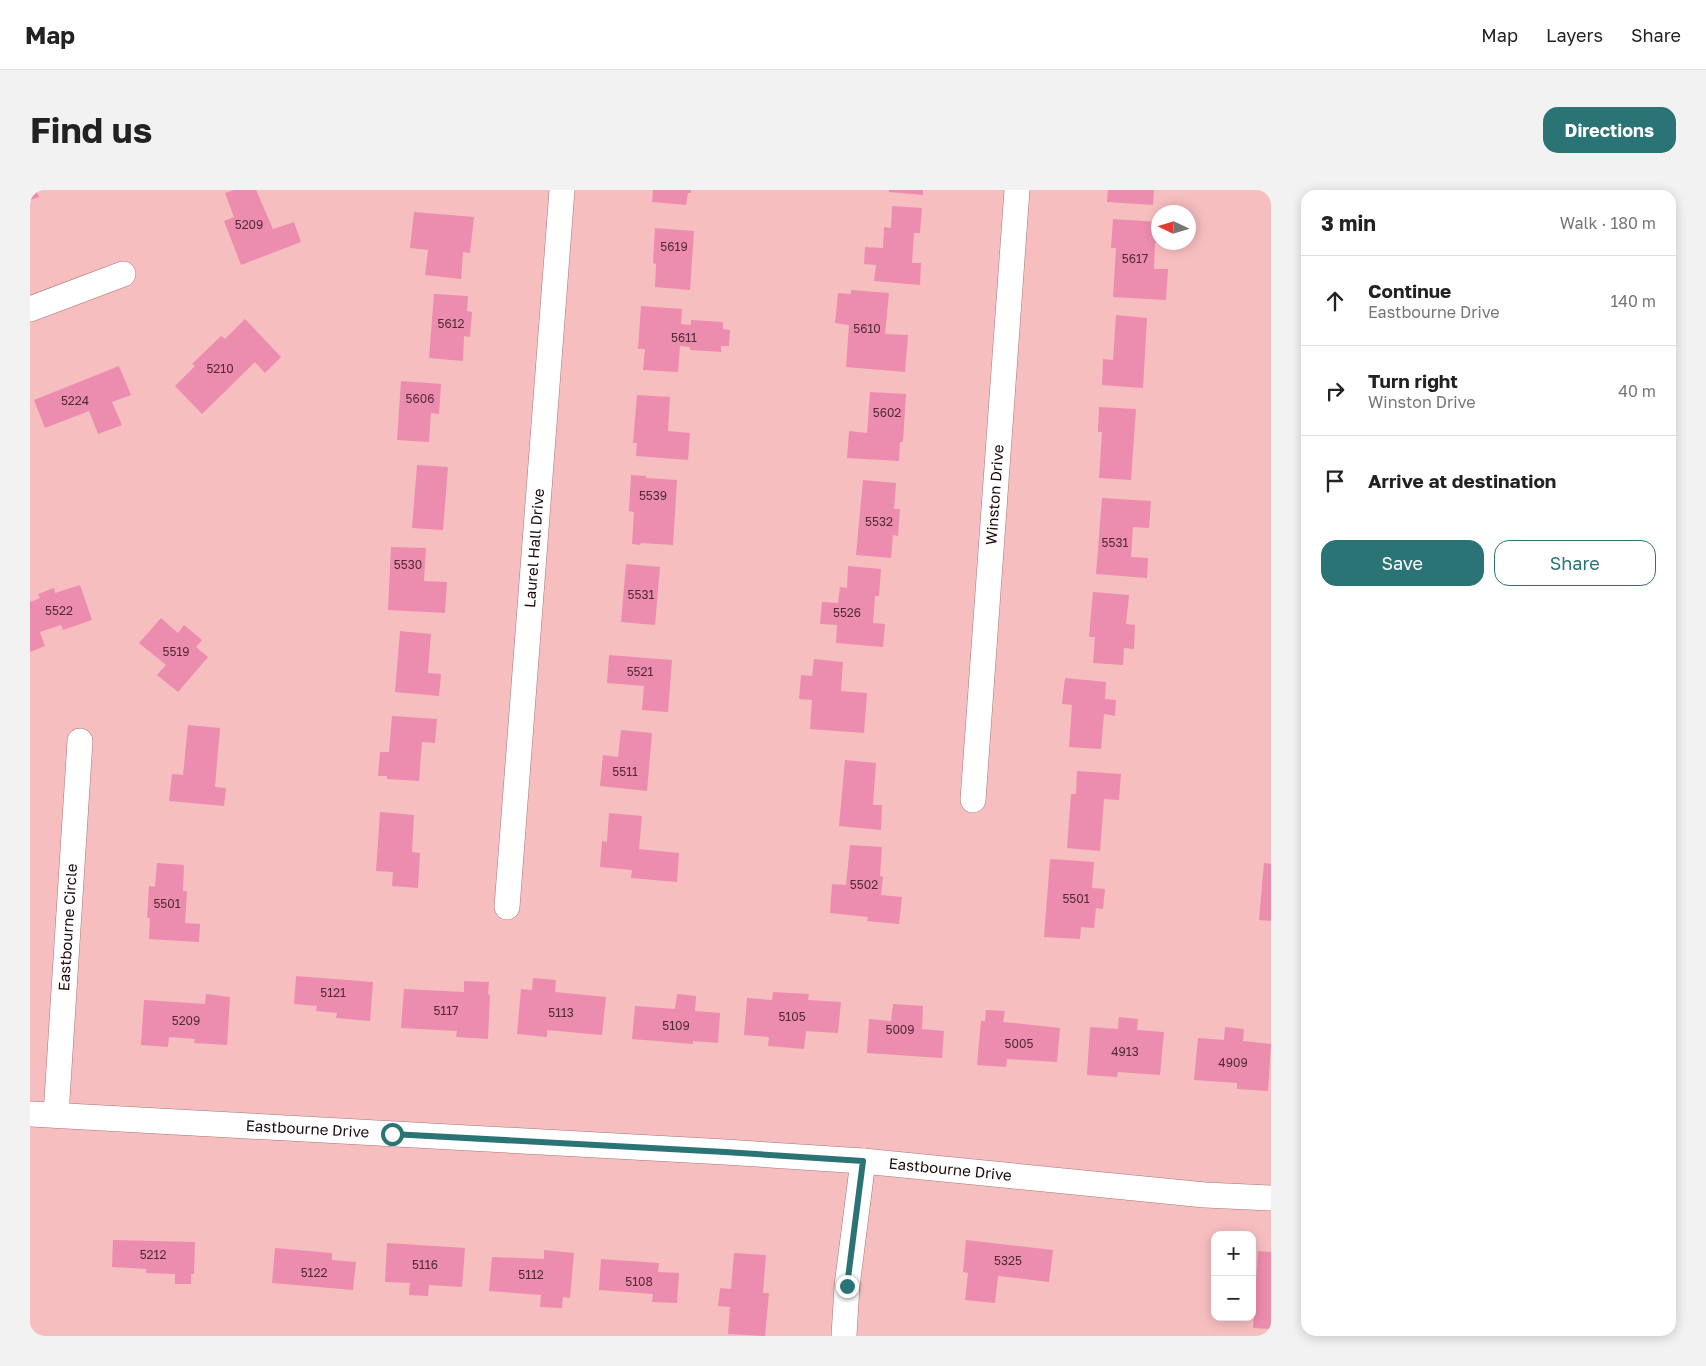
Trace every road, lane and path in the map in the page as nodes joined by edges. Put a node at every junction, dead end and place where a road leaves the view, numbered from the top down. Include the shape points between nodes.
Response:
1 (562, 190) edge
2 (1017, 190) edge
3 (123, 274) dead end
4 (30, 309) edge
5 (80, 741) dead end
6 (973, 800) dead end
7 (506, 907) dead end
8 (30, 1114) edge
9 (56, 1115) junction
10 (863, 1161) junction
11 (1271, 1198) edge
12 (844, 1336) edge

1 - 7 street, Laurel Hall Drive
2 - 6 street, Winston Drive
3 - 4 street
5 - 9 street, Eastbourne Circle
8 - 9 street, Eastbourne Drive
9 - 10 street, Eastbourne Drive
10 - 11 street, Eastbourne Drive via 1205,1195
10 - 12 street

